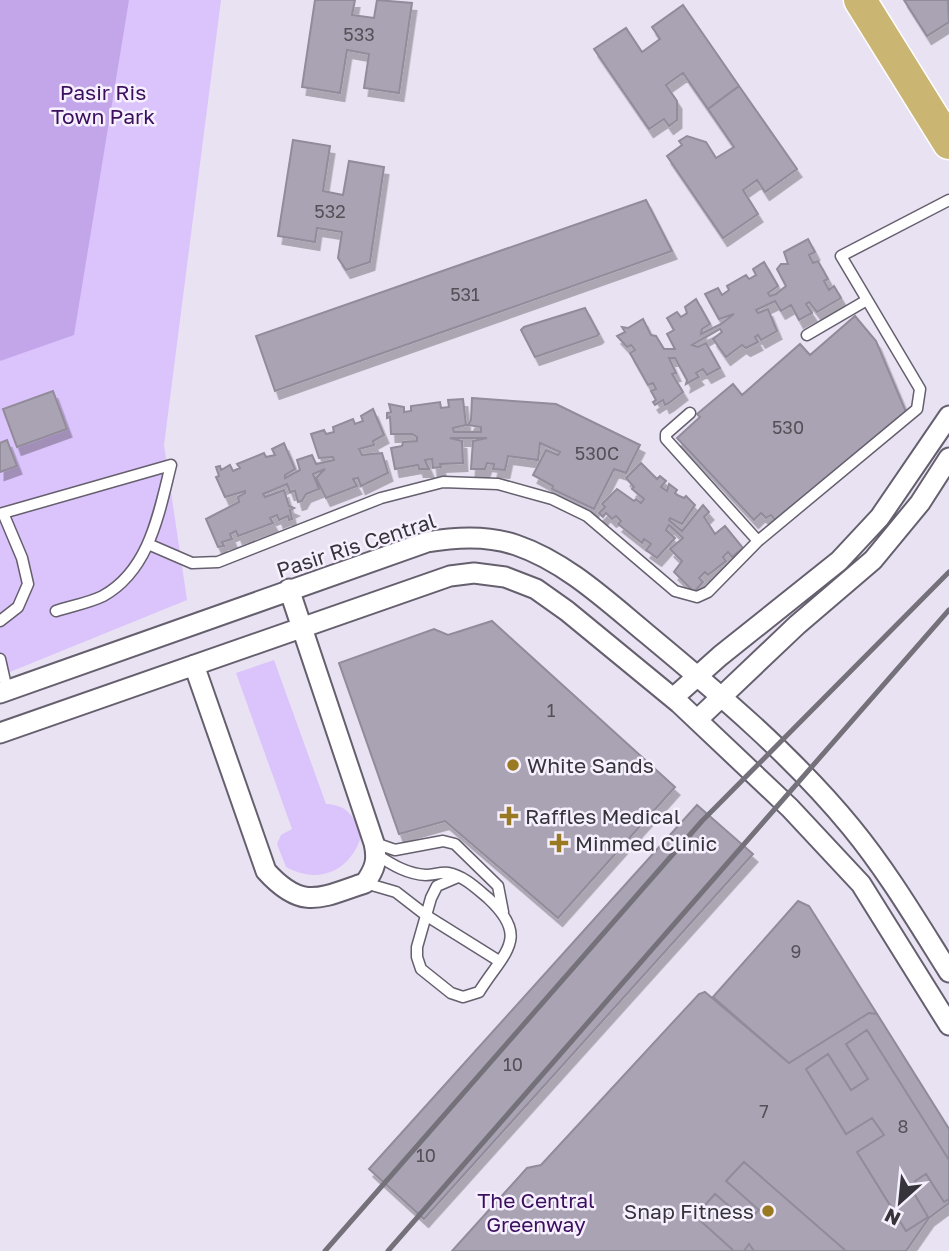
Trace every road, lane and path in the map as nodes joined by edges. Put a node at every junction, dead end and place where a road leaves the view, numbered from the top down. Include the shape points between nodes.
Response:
1 (860, 0) edge
2 (880, 0) edge
3 (949, 106) edge
4 (949, 143) edge
5 (949, 201) edge
6 (867, 300) junction
7 (807, 335) dead end
8 (690, 413) dead end
9 (949, 416) edge
10 (949, 458) edge
11 (2, 514) edge
12 (758, 541) junction
13 (148, 544) junction
14 (289, 589) junction
15 (56, 611) dead end
16 (0, 621) edge
17 (302, 628) junction
18 (0, 659) edge
19 (194, 665) junction
20 (698, 677) junction
21 (4, 692) edge
22 (673, 698) junction
23 (721, 698) junction
24 (697, 720) junction
25 (0, 733) edge
26 (376, 849) junction
27 (458, 877) junction
28 (365, 883) junction
29 (503, 912) junction
30 (427, 916) junction
31 (499, 961) junction
32 (949, 972) edge
33 (949, 1025) edge

1 - 4 main road
2 - 3 main road
5 - 6 lane via 841,256
6 - 7 lane
6 - 12 lane via 920,389 917,409
8 - 12 lane via 666,439
9 - 20 street via 880,517 839,561
10 - 23 street via 920,503 873,560
11 - 13 lane via 171,465
11 - 16 lane via 28,584 18,607
12 - 13 lane via 708,592 697,597 684,595 587,516 552,499 498,484 443,482 381,498 218,562 192,563
13 - 15 lane via 123,582 101,597
14 - 17 street
14 - 20 street, Pasir Ris Central via 427,542 482,538 514,544 548,559 602,596
14 - 21 street, Pasir Ris Central
17 - 19 street
17 - 22 street via 450,576 474,573 505,578 536,589 567,611
17 - 26 street
18 - 21 lane
19 - 25 street
19 - 28 street via 266,871 284,891 303,899
20 - 22 street
20 - 23 street, Pasir Ris Central
22 - 24 street
23 - 24 street
23 - 32 street, Pasir Ris Central via 851,827
24 - 33 street via 790,808 861,884
26 - 27 lane via 410,873 446,872
26 - 28 street via 374,870
26 - 29 lane via 443,841 455,844 498,886
27 - 29 lane
27 - 30 lane via 437,886
28 - 30 lane via 396,892
29 - 31 lane via 513,932
30 - 31 lane
30 - 31 lane via 417,957 422,969 451,993 463,997 480,992

